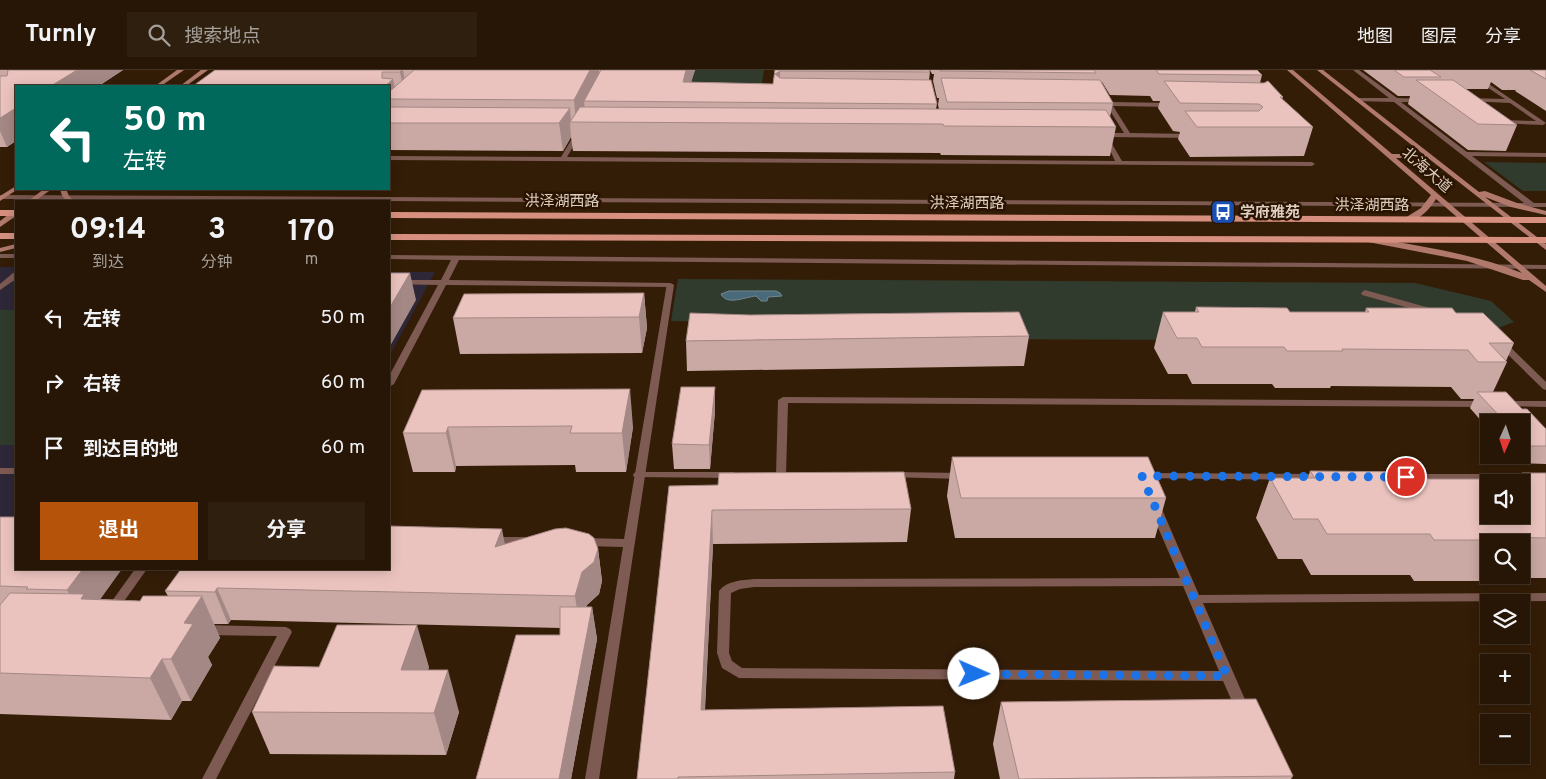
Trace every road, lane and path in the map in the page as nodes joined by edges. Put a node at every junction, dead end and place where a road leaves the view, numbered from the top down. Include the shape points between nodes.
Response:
1 (181, 70) edge
2 (205, 70) edge
3 (1290, 70) edge
4 (1320, 70) edge
5 (1356, 70) edge
6 (1484, 72) edge
7 (159, 85) edge
8 (184, 85) edge
9 (1100, 88) edge
10 (1358, 100) junction
11 (1395, 100) junction
12 (1428, 100) edge
13 (1465, 100) edge
14 (1511, 100) junction
15 (1100, 104) edge
16 (1109, 104) junction
17 (1178, 105) edge
18 (1496, 122) edge
19 (584, 123) edge
20 (1545, 123) edge
21 (570, 131) dead end
22 (580, 131) junction
23 (590, 131) edge
24 (1094, 135) edge
25 (1104, 135) junction
26 (1128, 135) junction
27 (1204, 136) edge
28 (1466, 154) junction
29 (1546, 155) edge
30 (1390, 156) junction
31 (1430, 156) junction
32 (390, 158) edge
33 (563, 159) junction
34 (1120, 163) junction
35 (1312, 164) dead end
36 (15, 188) edge
37 (1472, 189) junction
38 (47, 190) edge
39 (1435, 195) junction
40 (1, 196) edge
41 (34, 199) edge
42 (68, 199) edge
43 (341, 200) edge
44 (390, 200) edge
45 (1431, 204) junction
46 (1446, 204) junction
47 (1492, 205) junction
48 (1514, 205) junction
49 (1532, 205) junction
50 (1546, 205) edge
51 (1546, 212) edge
52 (0, 213) edge
53 (15, 213) edge
54 (15, 214) edge
55 (390, 215) edge
56 (1296, 219) junction
57 (1408, 220) junction
58 (1464, 220) junction
59 (1511, 220) junction
60 (1546, 220) edge
61 (0, 225) edge
62 (0, 236) edge
63 (15, 236) edge
64 (390, 237) edge
65 (1319, 240) junction
66 (1368, 240) junction
67 (1488, 240) junction
68 (1541, 240) edge
69 (15, 246) edge
70 (1546, 248) edge
71 (0, 250) edge
72 (0, 256) edge
73 (15, 256) edge
74 (390, 257) edge
75 (457, 257) junction
76 (1501, 267) junction
77 (1519, 267) junction
78 (1546, 268) edge
79 (14, 278) edge
80 (0, 279) edge
81 (390, 282) edge
82 (443, 283) junction
83 (1537, 283) junction
84 (0, 288) edge
85 (1546, 290) edge
86 (1365, 293) dead end
87 (1444, 314) edge
88 (1493, 334) edge
89 (390, 382) edge
90 (1546, 387) edge
91 (1546, 404) edge
92 (0, 471) edge
93 (15, 471) edge
94 (638, 475) junction
95 (742, 475) edge
96 (781, 475) edge
97 (880, 475) edge
98 (970, 476) edge
99 (1327, 477) edge
100 (1406, 477) edge
101 (1546, 477) edge
102 (479, 541) edge
103 (538, 542) edge
104 (568, 542) edge
105 (628, 543) junction
106 (140, 570) edge
107 (1187, 582) junction
108 (1546, 597) edge
109 (1194, 599) junction
110 (104, 621) edge
111 (188, 630) edge
112 (1227, 676) junction
113 (1249, 727) edge
114 (210, 779) edge
115 (592, 779) edge

1 - 7 street
2 - 8 street
3 - 30 street, 北海大道
4 - 10 street, 北海大道
5 - 11 street
6 - 14 street via 1474,75
9 - 16 street
10 - 11 street
10 - 31 street, 北海大道
11 - 12 street
11 - 28 street
13 - 14 street
14 - 20 street
15 - 16 street
16 - 17 street
16 - 26 street
18 - 20 street
19 - 22 street
21 - 22 street
22 - 23 street
22 - 33 street
24 - 25 street
25 - 26 street
25 - 34 street
26 - 27 street
28 - 29 street
28 - 49 street
30 - 31 street
30 - 39 street, 北海大道
31 - 37 street, 北海大道
32 - 33 street
33 - 34 street
34 - 35 street
36 - 40 street
37 - 47 street, 北海大道
37 - 48 street
38 - 41 street
39 - 45 street
39 - 46 street, 北海大道
40 - 41 street
41 - 42 street
42 - 43 street
44 - 45 street
45 - 46 street
45 - 57 street
46 - 47 street
46 - 58 street, 北海大道
47 - 48 street
47 - 59 street, 北海大道
48 - 49 street
48 - 51 street
49 - 50 street
52 - 53 main road
54 - 61 street
55 - 56 main road, 洪泽湖西路
56 - 57 main road, 洪泽湖西路
56 - 65 main road via 1326,231 1327,236
57 - 58 main road, 洪泽湖西路
58 - 59 main road, 洪泽湖西路
58 - 67 street, 北海大道
59 - 60 main road, 洪泽湖西路
59 - 68 street, 北海大道
62 - 63 main road
64 - 65 main road, 洪泽湖西路
65 - 66 main road, 洪泽湖西路
66 - 67 main road, 洪泽湖西路
66 - 76 street via 1440,252
67 - 68 main road, 洪泽湖西路
67 - 77 street, 北海大道
68 - 70 street, 北海大道
69 - 71 street
72 - 73 street
74 - 75 street
75 - 76 street
75 - 82 street
76 - 77 street
76 - 83 street
77 - 78 street
77 - 83 street, 北海大道
79 - 80 street
79 - 84 street
81 - 82 street
82 - 89 street
82 - 94 street via 670,286
83 - 85 street, 北海大道
86 - 87 street
88 - 90 street
91 - 96 street via 783,400
92 - 93 street
94 - 95 street
94 - 105 street
97 - 98 street
99 - 107 street via 1142,483
100 - 101 street
102 - 103 street
104 - 105 street
105 - 115 street
106 - 110 street
107 - 109 street
107 - 112 street via 754,582 725,591 723,653 727,664 739,672
108 - 109 street
109 - 112 street
111 - 114 street via 286,632
112 - 113 street

